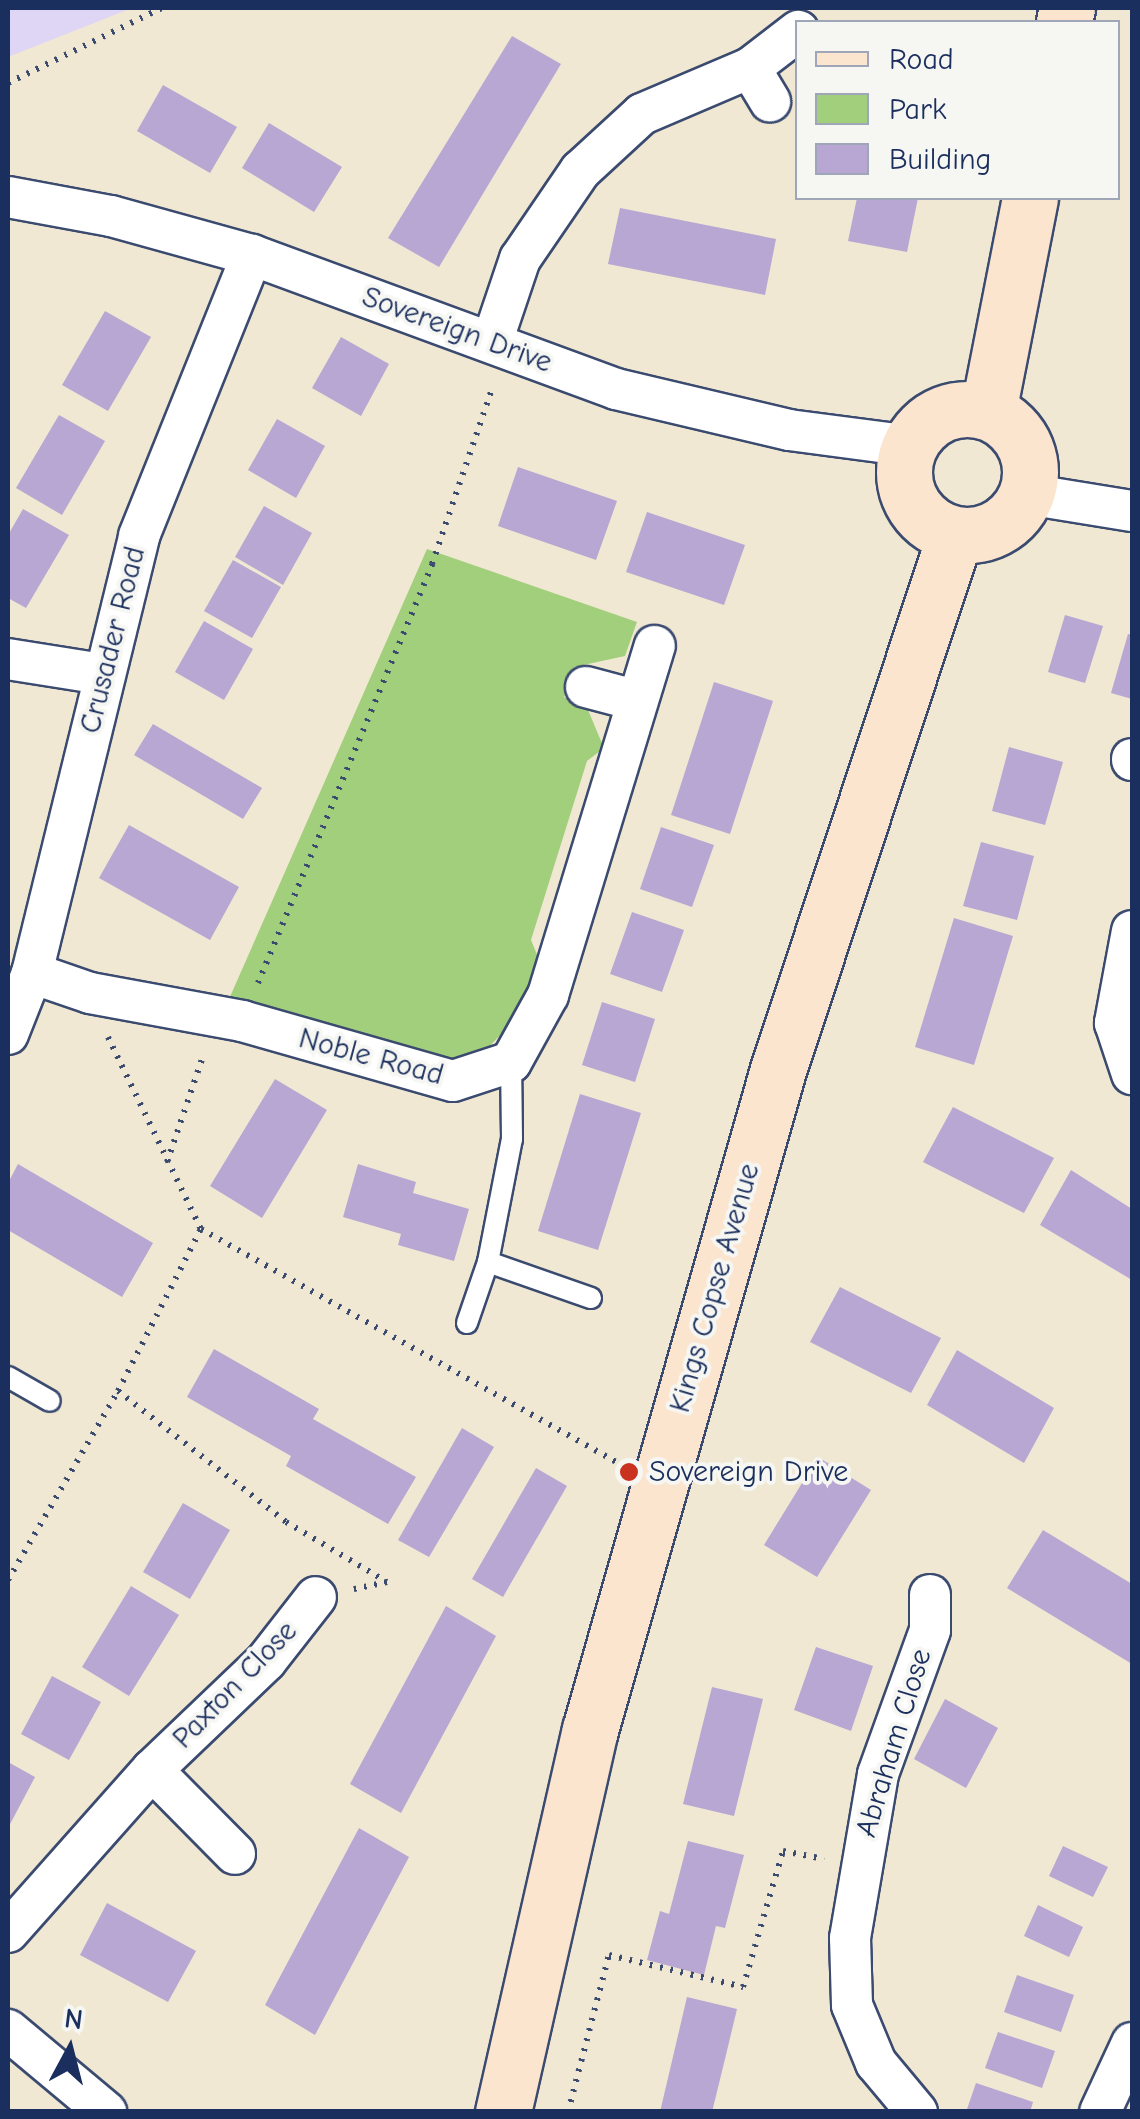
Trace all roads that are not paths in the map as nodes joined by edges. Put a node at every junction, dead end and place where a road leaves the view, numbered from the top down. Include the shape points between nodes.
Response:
1 (795, 35) edge
2 (8, 197) edge
3 (1030, 200) edge
4 (252, 255) junction
5 (499, 344) junction
6 (988, 412) junction
7 (910, 446) junction
8 (1027, 494) junction
9 (1132, 511) edge
10 (955, 535) junction
11 (655, 646) dead end
12 (8, 659) edge
13 (103, 674) junction
14 (586, 686) dead end
15 (636, 700) junction
16 (1132, 931) edge
17 (32, 973) junction
18 (8, 1034) edge
19 (512, 1062) junction
20 (1132, 1074) edge
21 (488, 1262) junction
22 (591, 1298) dead end
23 (467, 1323) dead end
24 (8, 1377) edge
25 (50, 1401) dead end
26 (930, 1595) dead end
27 (316, 1597) road end
28 (152, 1770) junction
29 (235, 1854) dead end
30 (8, 1932) edge
31 (8, 2030) edge
32 (1132, 2043) edge
33 (106, 2112) edge
34 (503, 2112) edge
35 (918, 2112) edge
36 (1100, 2112) edge

1 - 5 street via 760,84 642,114 580,172 520,259
2 - 4 street, Sovereign Drive via 112,216
3 - 6 street
4 - 5 street, Sovereign Drive
4 - 13 street, Crusader Road via 139,536
5 - 7 street, Sovereign Drive via 616,389 789,430
6 - 7 street via 951,411 934,418
6 - 8 street via 1006,421 1028,454
7 - 10 street via 904,468 916,510
8 - 9 street
8 - 10 street via 999,527
10 - 34 street, Kings Copse Avenue via 776,1073 590,1730
11 - 15 street
12 - 13 street
13 - 17 street, Crusader Road
14 - 15 street
15 - 19 street via 548,995
16 - 20 street via 1115,1023
17 - 18 street, Crusader Road
17 - 19 street, Noble Road via 453,1081
19 - 21 lane via 512,1139
21 - 22 lane
21 - 23 lane
24 - 25 lane
26 - 35 street, Abraham Close via 930,1630 878,1774 850,1938 852,2005 876,2063
27 - 28 street, Paxton Close via 266,1661
28 - 29 street, Paxton Close
28 - 30 street, Paxton Close
31 - 33 street
32 - 36 street

